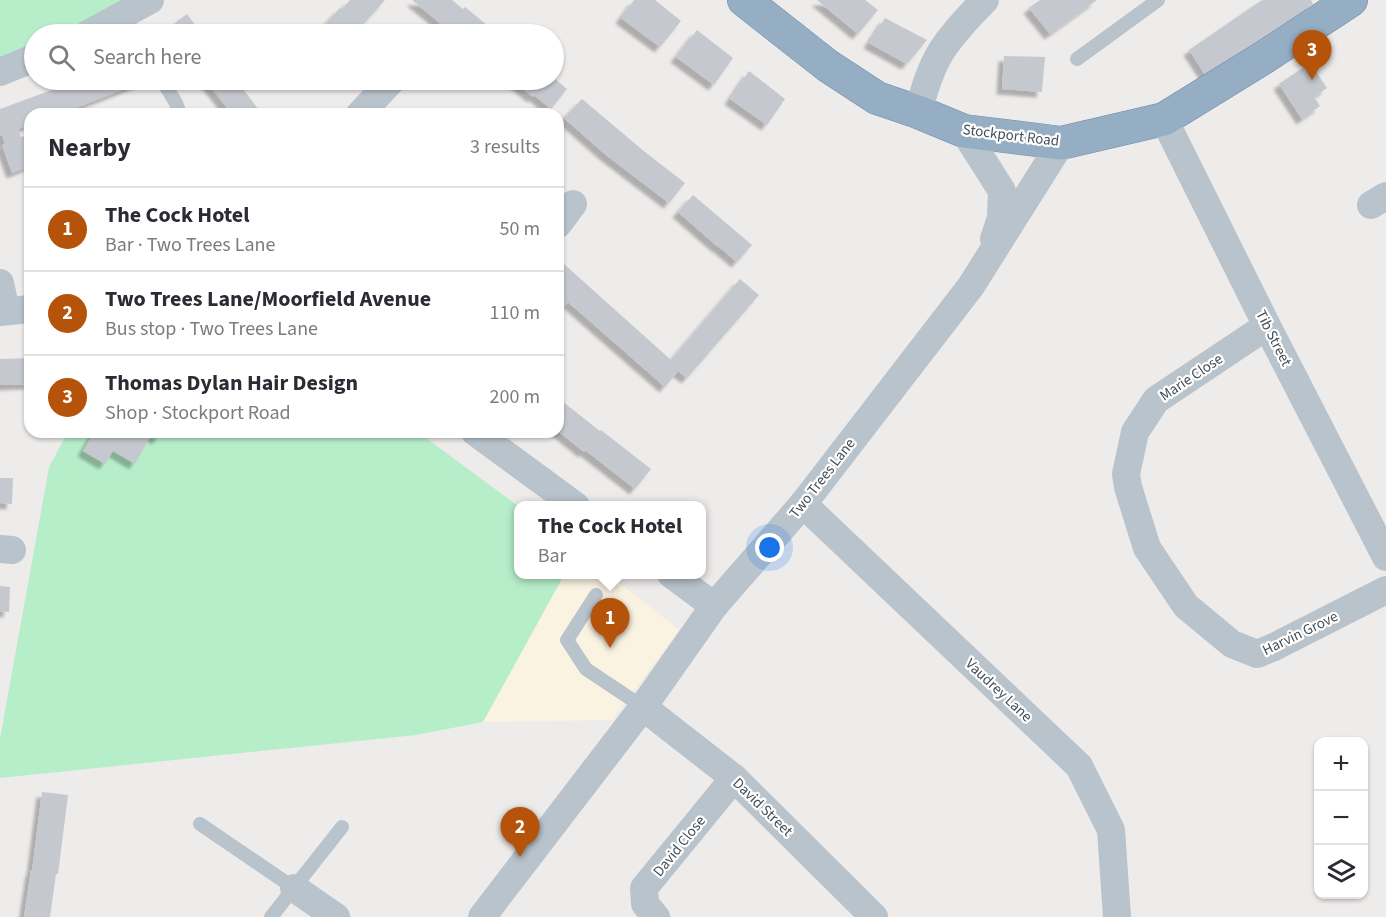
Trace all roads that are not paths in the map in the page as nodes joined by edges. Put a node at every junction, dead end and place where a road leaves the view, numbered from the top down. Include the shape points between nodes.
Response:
1 (150, 0) edge
2 (744, 0) edge
3 (985, 0) edge
4 (1158, 0) edge
5 (1351, 0) edge
6 (130, 24) edge
7 (1077, 59) dead end
8 (24, 62) edge
9 (0, 72) edge
10 (168, 90) edge
11 (383, 90) edge
12 (178, 108) edge
13 (366, 108) edge
14 (918, 112) junction
15 (1164, 119) junction
16 (964, 131) junction
17 (1061, 143) junction
18 (986, 264) junction
19 (0, 283) edge
20 (12, 311) edge
21 (1267, 326) junction
22 (483, 438) edge
23 (569, 501) edge
24 (803, 504) junction
25 (1148, 548) joint
26 (1386, 557) edge
27 (678, 579) edge
28 (1386, 590) edge
29 (596, 596) dead end
30 (714, 606) junction
31 (643, 706) junction
32 (734, 778) junction
33 (200, 824) dead end
34 (342, 827) dead end
35 (294, 888) junction
36 (272, 917) edge
37 (336, 917) edge
38 (482, 917) edge
39 (656, 917) edge
40 (874, 917) edge
41 (1117, 917) edge

1 - 6 street
2 - 14 highway, Stockport Road via 877,98
3 - 14 street via 941,52
4 - 7 lane
5 - 15 highway, Stockport Road
8 - 9 street
10 - 12 lane
11 - 13 street
14 - 16 highway, Stockport Road
15 - 17 highway, Stockport Road
15 - 21 street, Tib Street
16 - 17 highway, Stockport Road
16 - 18 street via 1002,191 1001,218
17 - 18 street, Two Trees Lane
18 - 24 street, Two Trees Lane
19 - 20 street
21 - 25 street, Marie Close via 1156,400 1135,432 1126,474
21 - 26 street, Tib Street
22 - 23 street
24 - 30 street, Two Trees Lane
24 - 41 street, Vaudrey Lane via 1079,766 1111,830
25 - 28 street, Harvin Grove via 1186,606 1232,644 1257,654
27 - 30 street
29 - 31 lane via 567,640 586,669
30 - 31 street, Two Trees Lane
31 - 32 street, David Street
31 - 38 street, Two Trees Lane
32 - 39 street, David Close via 644,888 645,904
32 - 40 street, David Street
33 - 35 lane
34 - 35 lane
35 - 36 lane
35 - 37 street

